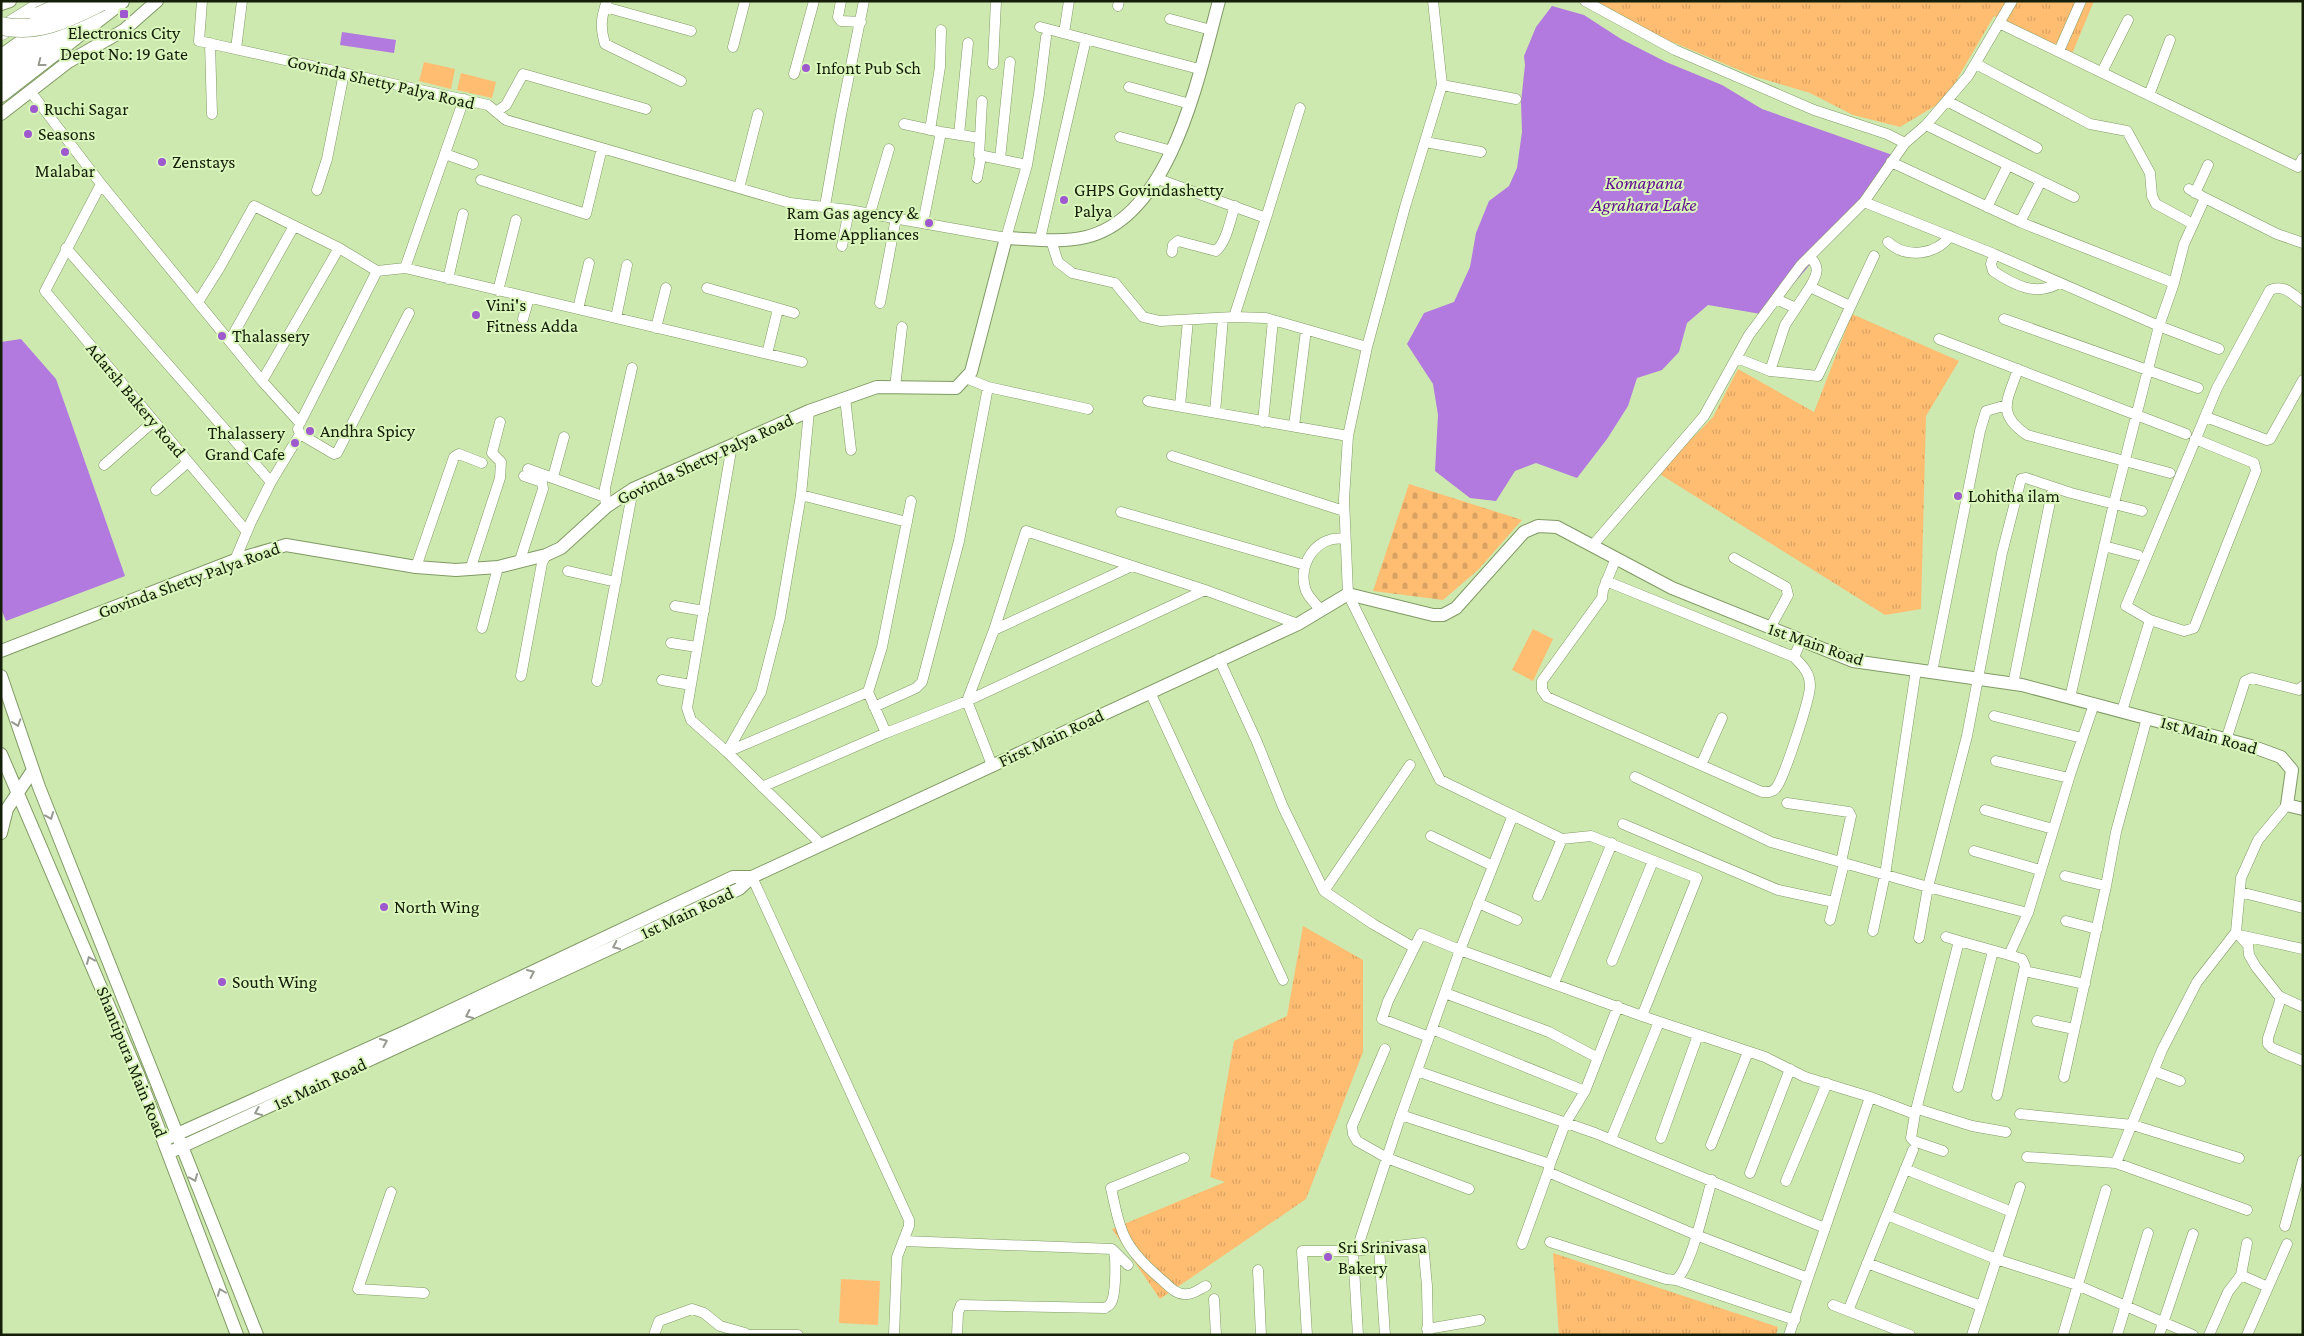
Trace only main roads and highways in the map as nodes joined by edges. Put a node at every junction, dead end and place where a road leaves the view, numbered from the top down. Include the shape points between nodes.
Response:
1 (50, 1) edge
2 (74, 1) edge
3 (121, 1) edge
4 (102, 2) edge
5 (1, 15) edge
6 (1, 26) edge
7 (1, 31) edge
8 (1, 58) edge
9 (1, 74) edge
10 (1, 94) edge

1 - 7 highway
2 - 5 highway, bridge via 38,16
2 - 8 highway via 38,33
3 -> 10 highway
4 - 6 highway, bridge via 54,24 19,29
4 - 9 highway, bridge

